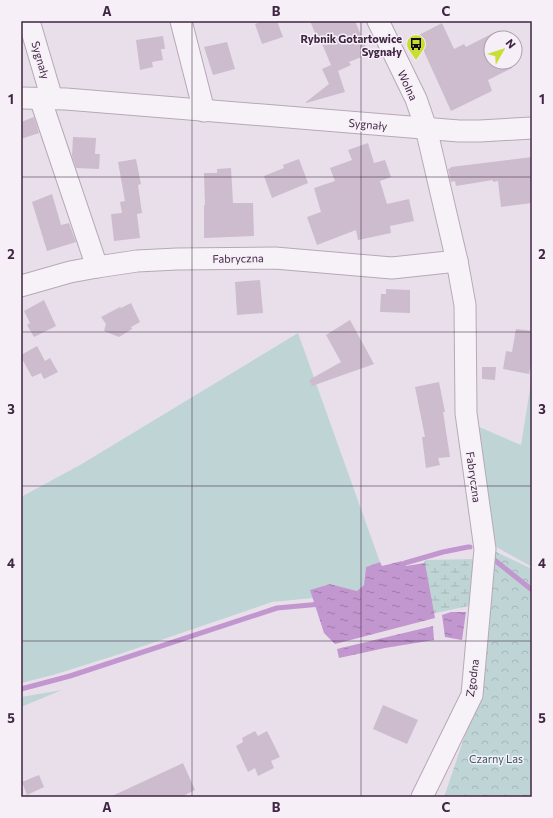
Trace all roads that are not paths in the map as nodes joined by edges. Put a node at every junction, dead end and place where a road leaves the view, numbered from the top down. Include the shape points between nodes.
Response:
1 (29, 21) edge
2 (181, 21) edge
3 (378, 21) edge
4 (38, 98) edge
5 (204, 111) junction
6 (426, 128) junction
7 (532, 128) edge
8 (457, 261) junction
9 (97, 267) junction
10 (21, 286) edge
11 (484, 549) joint
12 (422, 797) edge

1 - 4 street, Sygnały
2 - 5 street
3 - 6 street, Wolna via 416,99
4 - 5 street, Sygnały
4 - 9 street
5 - 6 street, Sygnały
6 - 7 street, Sygnały via 480,131
6 - 8 street, Fabryczna
8 - 9 street, Fabryczna via 392,268 275,258 177,259
8 - 11 street, Fabryczna via 465,305 466,413
9 - 10 street, Fabryczna
11 - 12 street, Zgodna via 472,695

